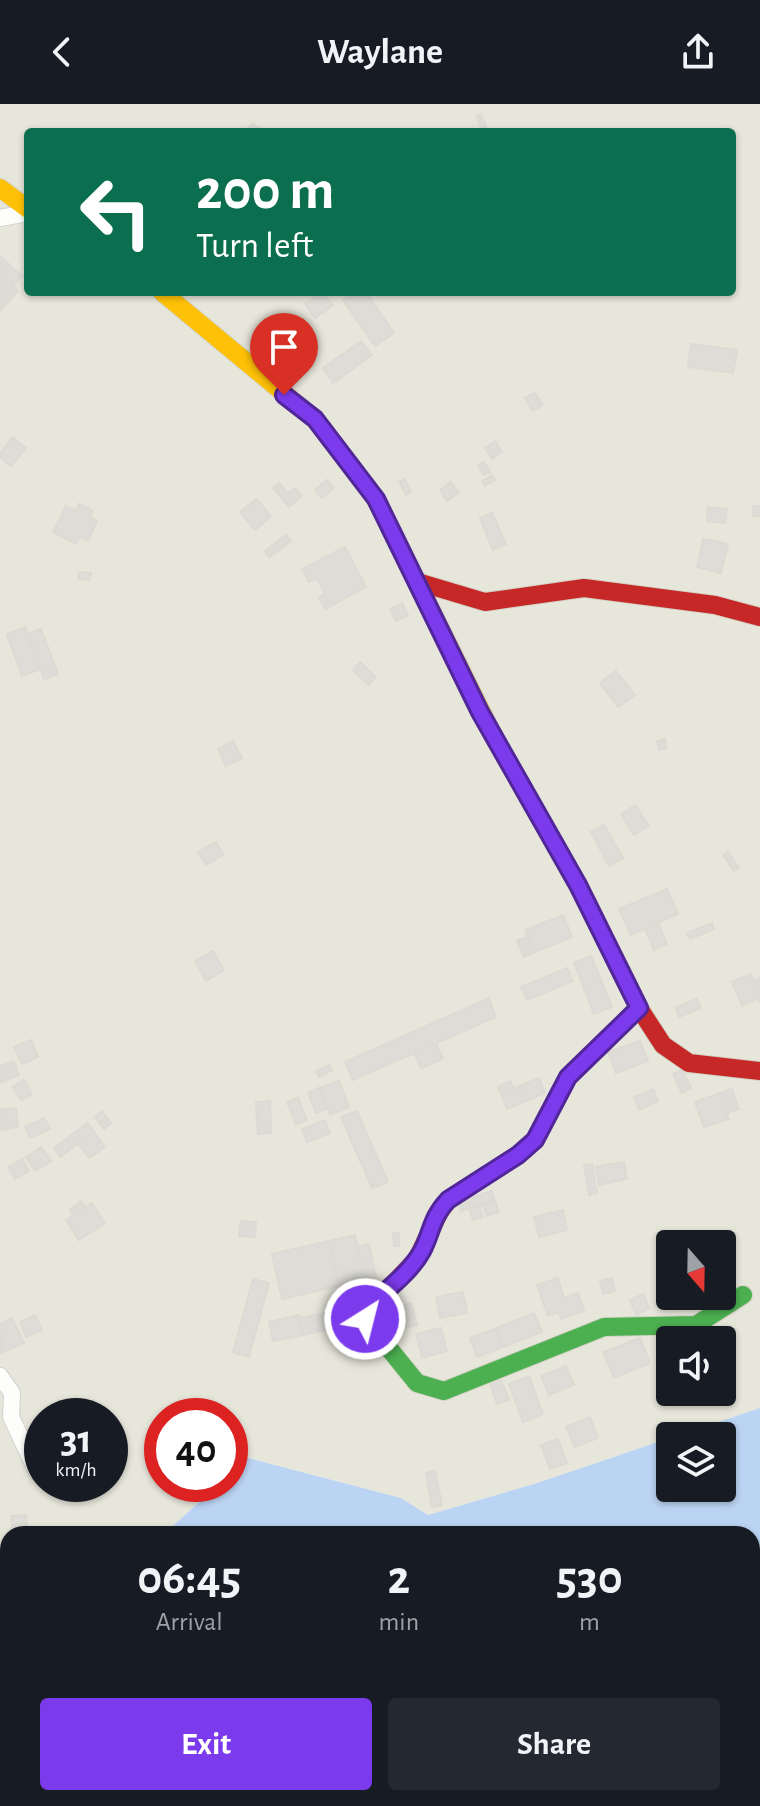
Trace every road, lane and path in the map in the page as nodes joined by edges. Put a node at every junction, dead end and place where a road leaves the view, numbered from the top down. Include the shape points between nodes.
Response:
1 (0, 188) edge
2 (24, 208) edge
3 (24, 212) edge
4 (0, 218) edge
5 (167, 296) edge
6 (418, 582) junction
7 (760, 617) edge
8 (639, 1008) junction
9 (760, 1071) edge
10 (743, 1295) dead end
11 (0, 1376) edge
12 (24, 1444) edge

1 - 2 street
3 - 4 street
5 - 6 street via 315,419 376,499
6 - 7 street via 485,602 584,588 715,605
6 - 8 street via 480,712 578,885
8 - 9 street via 663,1045 689,1063
8 - 10 street via 568,1077 535,1140 440,1208 422,1250 368,1307 365,1319 417,1383 444,1391 604,1327 696,1325
11 - 12 street via 12,1393 11,1417

